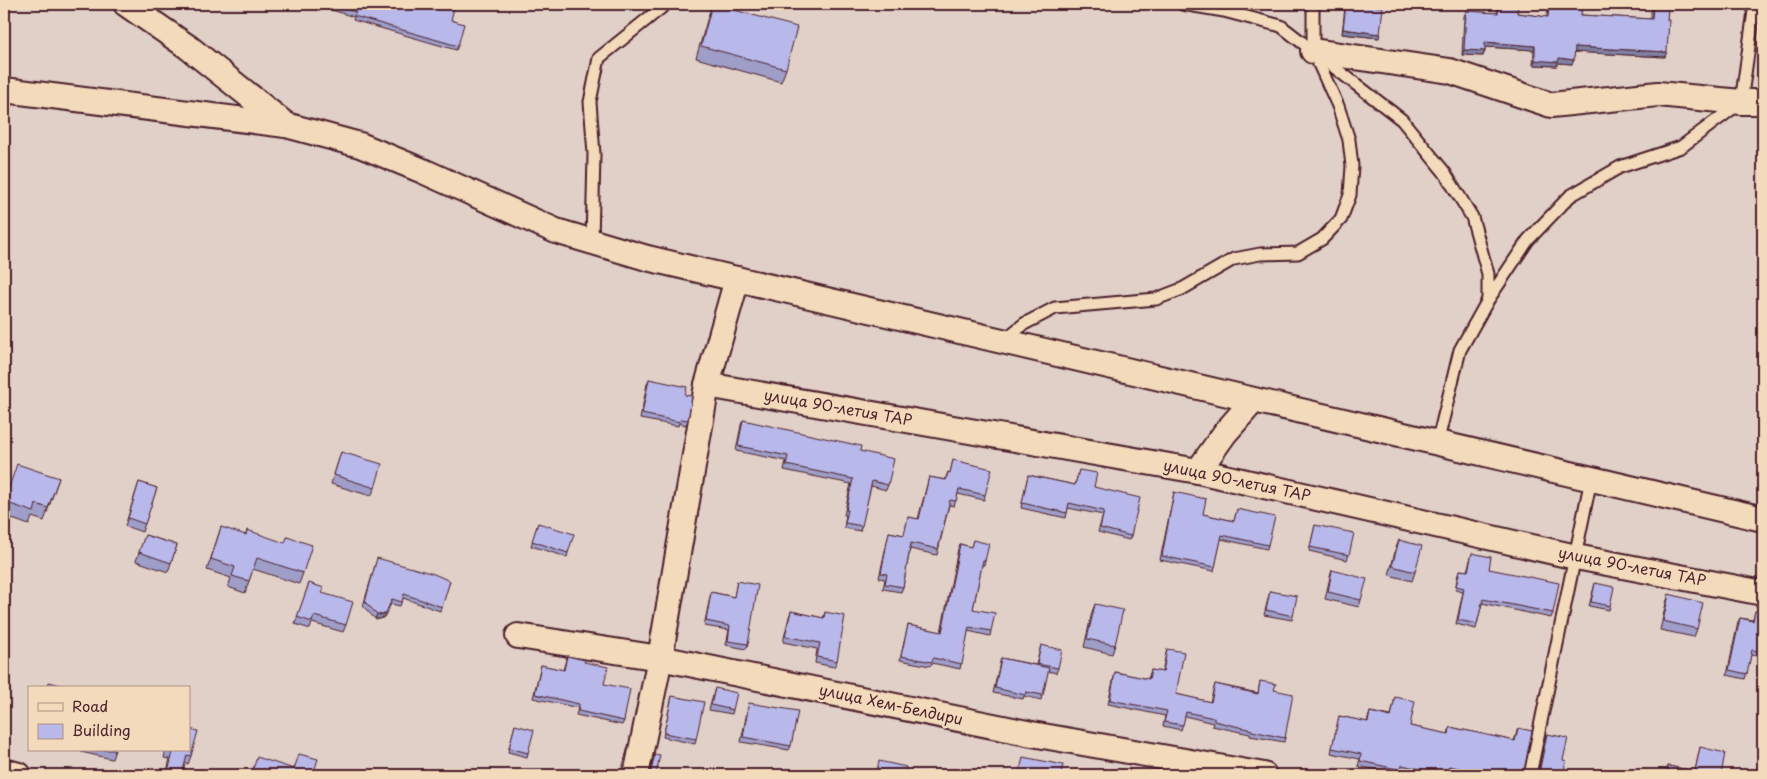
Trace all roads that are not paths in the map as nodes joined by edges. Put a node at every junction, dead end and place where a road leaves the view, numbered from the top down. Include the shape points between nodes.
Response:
1 (126, 4) edge
2 (666, 4) edge
3 (1182, 4) edge
4 (1313, 4) edge
5 (1755, 4) edge
6 (1313, 51) junction
7 (4, 90) edge
8 (1752, 102) edge
9 (286, 125) junction
10 (592, 243) junction
11 (737, 279) junction
12 (1488, 300) junction
13 (1002, 342) junction
14 (707, 385) junction
15 (1253, 401) junction
16 (1437, 444) junction
17 (1198, 471) junction
18 (1592, 480) junction
19 (1763, 519) edge
20 (1576, 557) junction
21 (1763, 593) edge
22 (518, 636) dead end
23 (660, 658) junction
24 (4, 770) edge
25 (19, 775) edge
26 (636, 775) edge
27 (1264, 775) edge
28 (1530, 775) edge

1 - 9 street via 188,47
2 - 10 lane via 599,58 590,102 594,154
3 - 6 lane via 1281,26
4 - 6 lane
5 - 8 lane
6 - 8 street via 1450,71 1551,105 1658,94
6 - 12 lane via 1402,120 1445,173 1472,218 1488,274
6 - 13 lane via 1338,106 1349,140 1352,166 1350,195 1341,219 1322,239 1298,253 1260,254 1234,259 1182,289 1156,299 1055,308 1024,324
7 - 9 street
8 - 12 lane via 1681,147 1620,167 1570,196 1528,240
9 - 10 street via 360,145 556,231
10 - 11 street
11 - 13 street
11 - 14 street
12 - 16 lane via 1460,350
13 - 15 street
14 - 17 street, улица 90-летия ТАР
14 - 23 street
15 - 16 street
15 - 17 street via 1224,433
16 - 18 street
17 - 20 street, улица 90-летия ТАР
18 - 19 street
18 - 20 lane
20 - 21 street, улица 90-летия ТАР
20 - 28 lane
22 - 23 street, улица Хем-Белдири
23 - 26 street
23 - 27 street, улица Хем-Белдири via 1032,734
24 - 25 street

